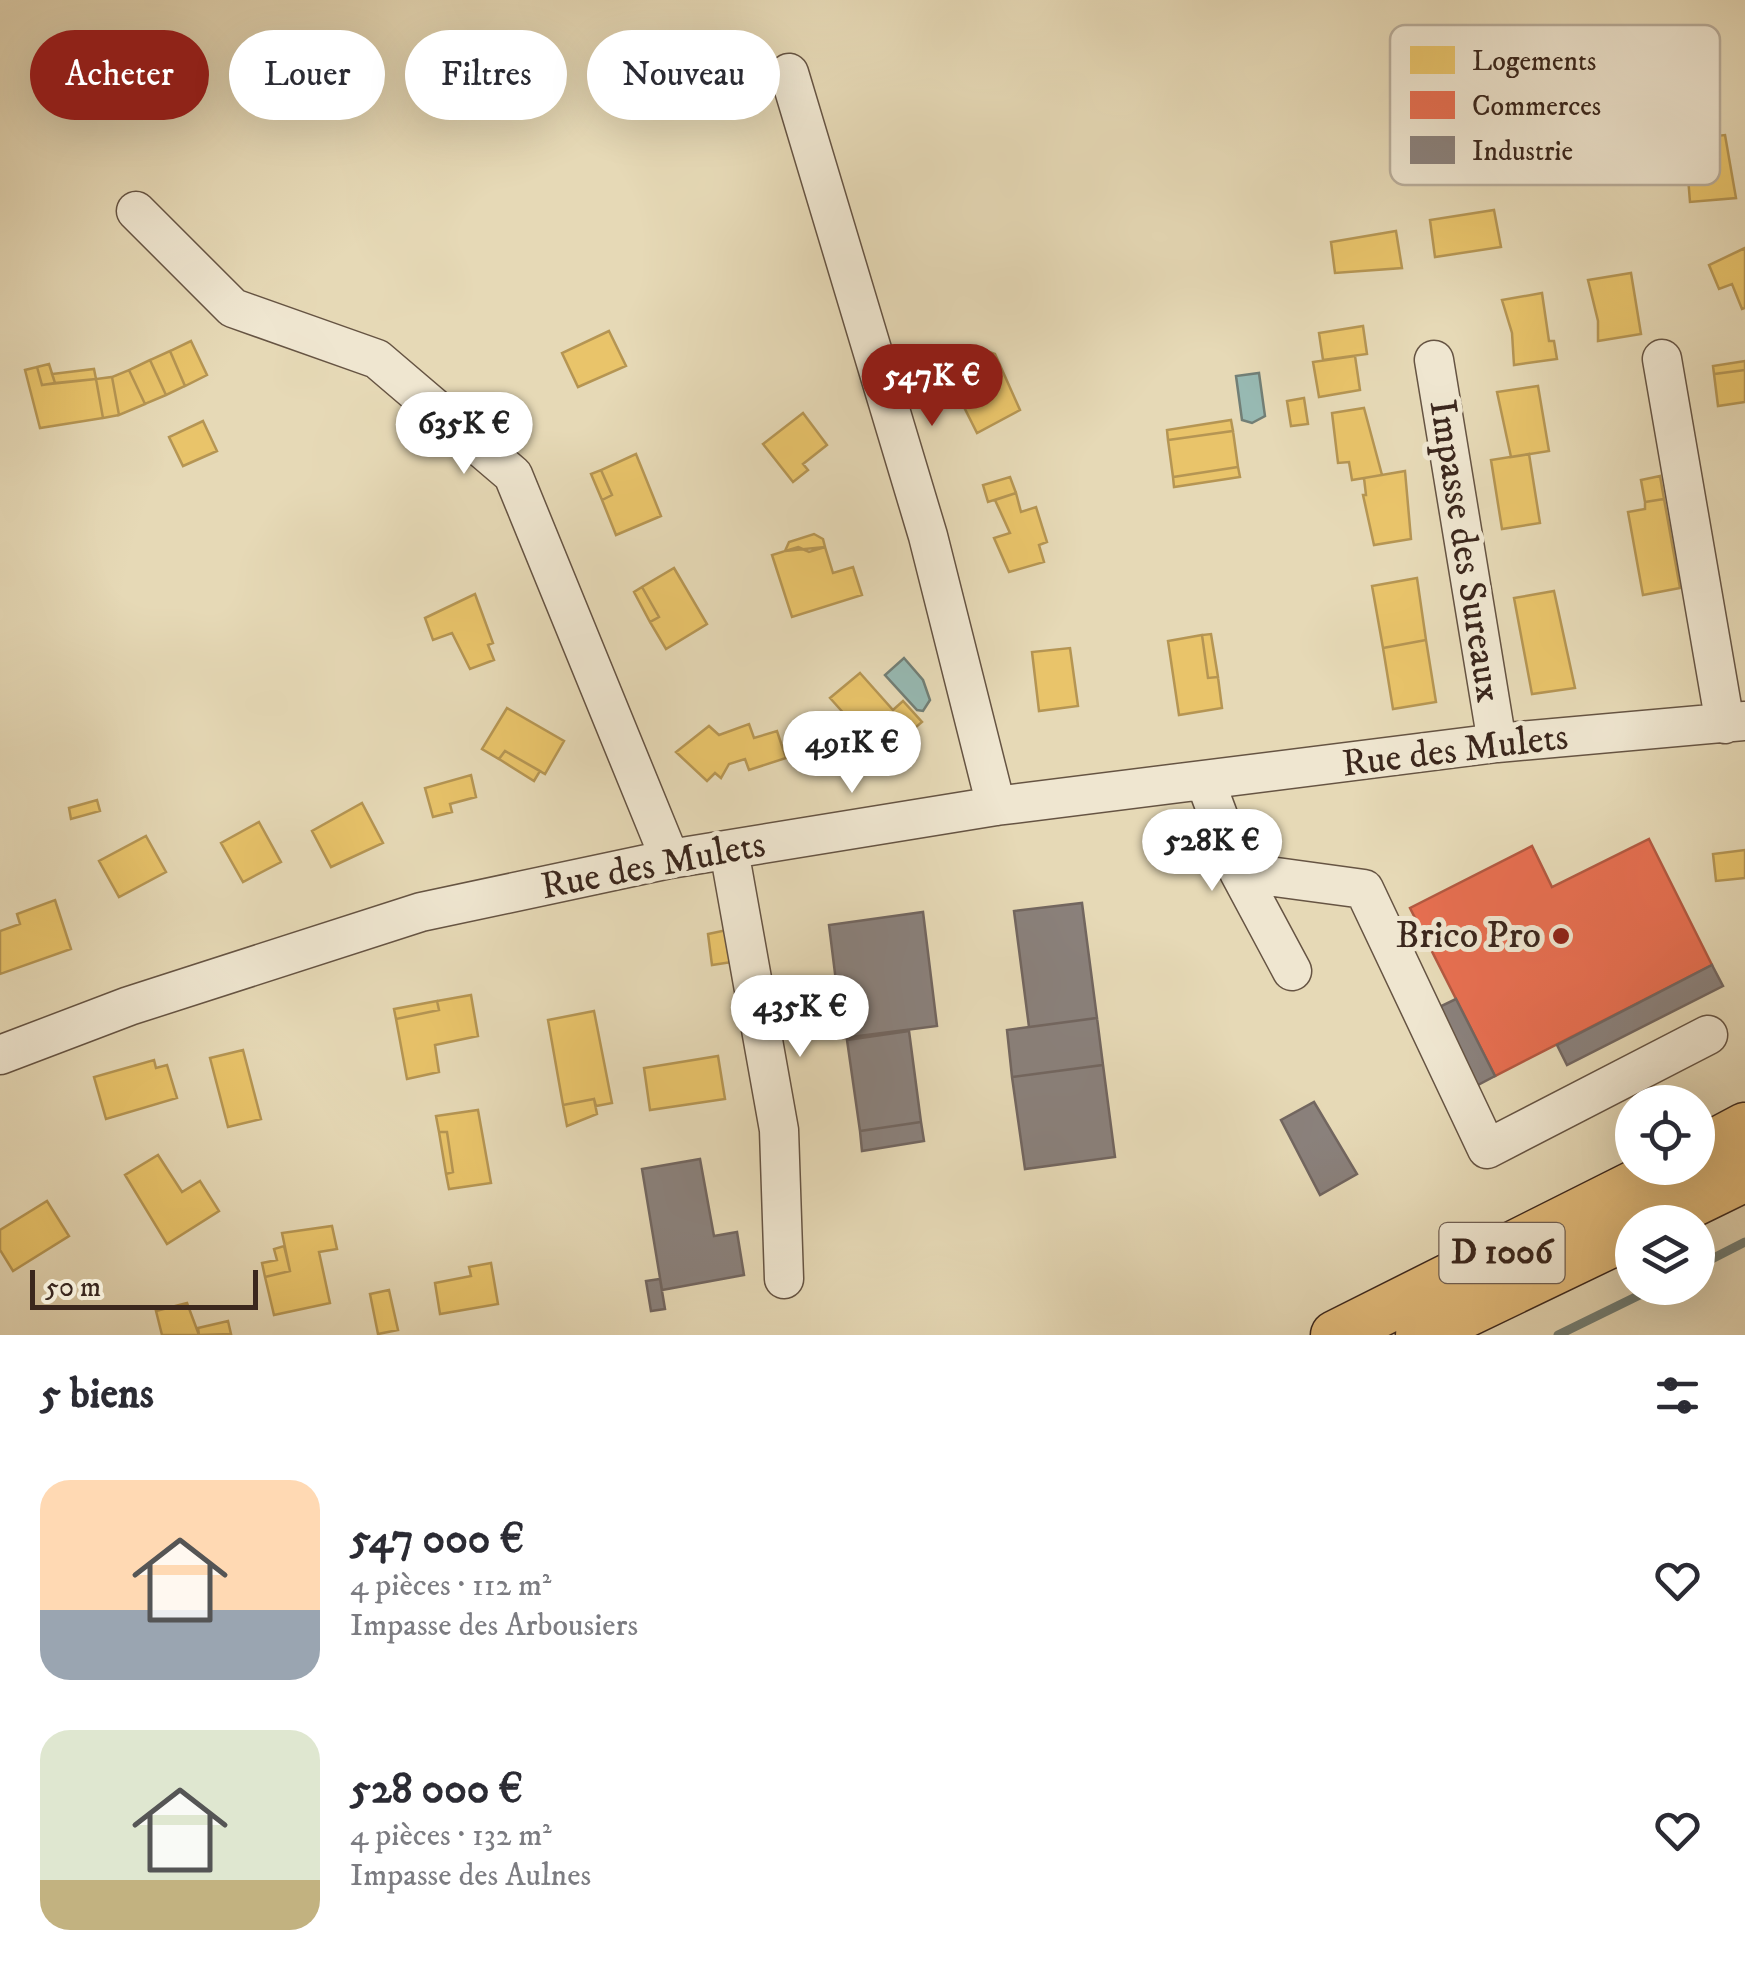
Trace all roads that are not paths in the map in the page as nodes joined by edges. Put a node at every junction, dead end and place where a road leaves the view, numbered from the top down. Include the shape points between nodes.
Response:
1 (789, 74) dead end
2 (136, 211) dead end
3 (1662, 358) dead end
4 (1434, 360) dead end
5 (1735, 722) edge
6 (1496, 743) junction
7 (1206, 783) junction
8 (996, 806) junction
9 (729, 850) junction
10 (670, 859) junction
11 (1238, 872) junction
12 (1292, 971) dead end
13 (1708, 1036) dead end
14 (0, 1056) edge
15 (1745, 1127) edge
16 (1715, 1143) edge
17 (1745, 1176) edge
18 (1634, 1185) edge
19 (1688, 1205) edge
20 (1615, 1241) edge
21 (784, 1279) dead end
22 (1335, 1335) edge
23 (1420, 1335) edge

1 - 8 street via 928,536
2 - 10 street via 233,308 377,359 513,475
3 - 5 street
4 - 6 street, Impasse des Sureaux
5 - 6 street, Rue des Mulets
6 - 7 street, Rue des Mulets
7 - 8 street, Rue des Mulets
7 - 11 street
8 - 9 street, Rue des Mulets
9 - 10 street, Rue des Mulets
9 - 21 street via 778,1130
10 - 14 street, Rue des Mulets via 422,912 129,1006
11 - 12 street
11 - 13 street via 1364,889 1487,1150
15 - 16 main road
17 - 19 main road
18 - 22 main road, D 1006
20 - 23 main road, D 1006

